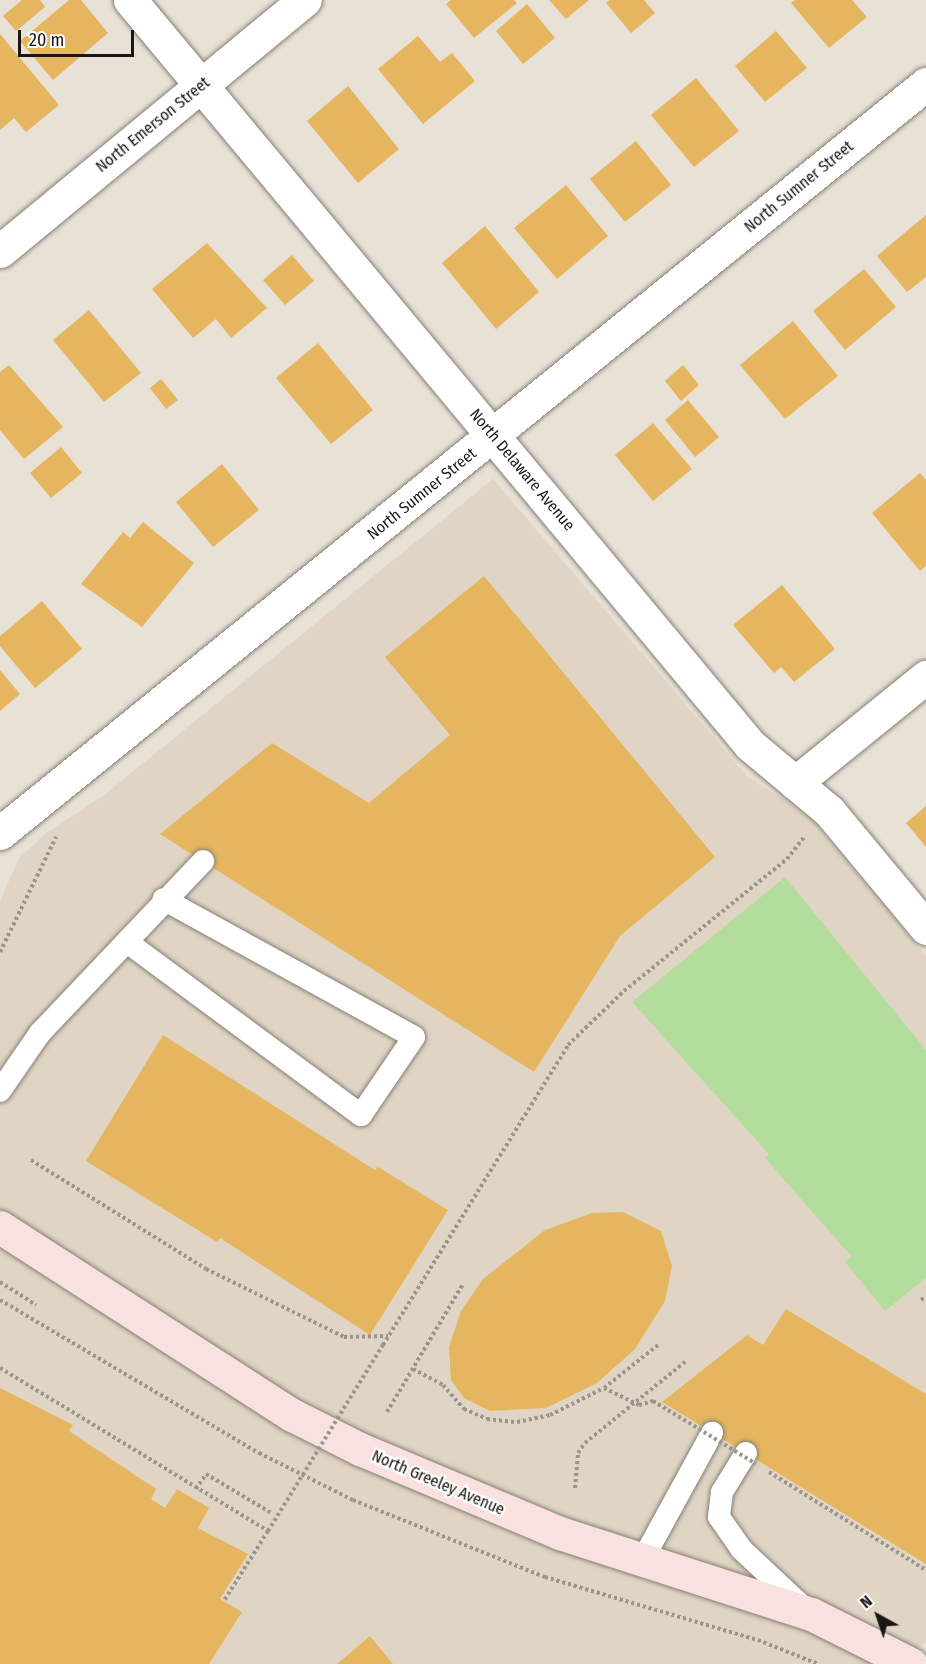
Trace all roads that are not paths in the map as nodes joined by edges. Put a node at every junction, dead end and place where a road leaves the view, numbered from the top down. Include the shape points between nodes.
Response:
1 (130, 0) edge
2 (305, 0) edge
3 (926, 84) edge
4 (201, 85) junction
5 (0, 251) edge
6 (494, 437) junction
7 (926, 676) edge
8 (795, 783) junction
9 (0, 833) edge
10 (203, 861) dead end
11 (163, 899) junction
12 (926, 928) edge
13 (127, 942) junction
14 (0, 1091) edge
15 (0, 1227) edge
16 (712, 1432) dead end
17 (751, 1459) road end
18 (644, 1558) junction
19 (811, 1614) junction
20 (911, 1664) edge

1 - 4 street, North Delaware Avenue
2 - 4 street, North Emerson Street
3 - 6 street, North Sumner Street
4 - 5 street, North Emerson Street
4 - 6 street, North Delaware Avenue
6 - 8 street, North Delaware Avenue via 750,745
6 - 9 street, North Sumner Street
7 - 8 street
8 - 12 street, North Delaware Avenue via 829,811
10 - 11 lane
11 - 13 lane
11 - 13 lane via 414,1037 361,1115
13 - 14 lane via 40,1033
15 - 18 main road, North Greeley Avenue via 327,1433 511,1514
16 - 18 lane
17 - 19 lane via 718,1501 720,1522 741,1549
18 - 19 main road, North Greeley Avenue
19 - 20 main road, North Greeley Avenue

